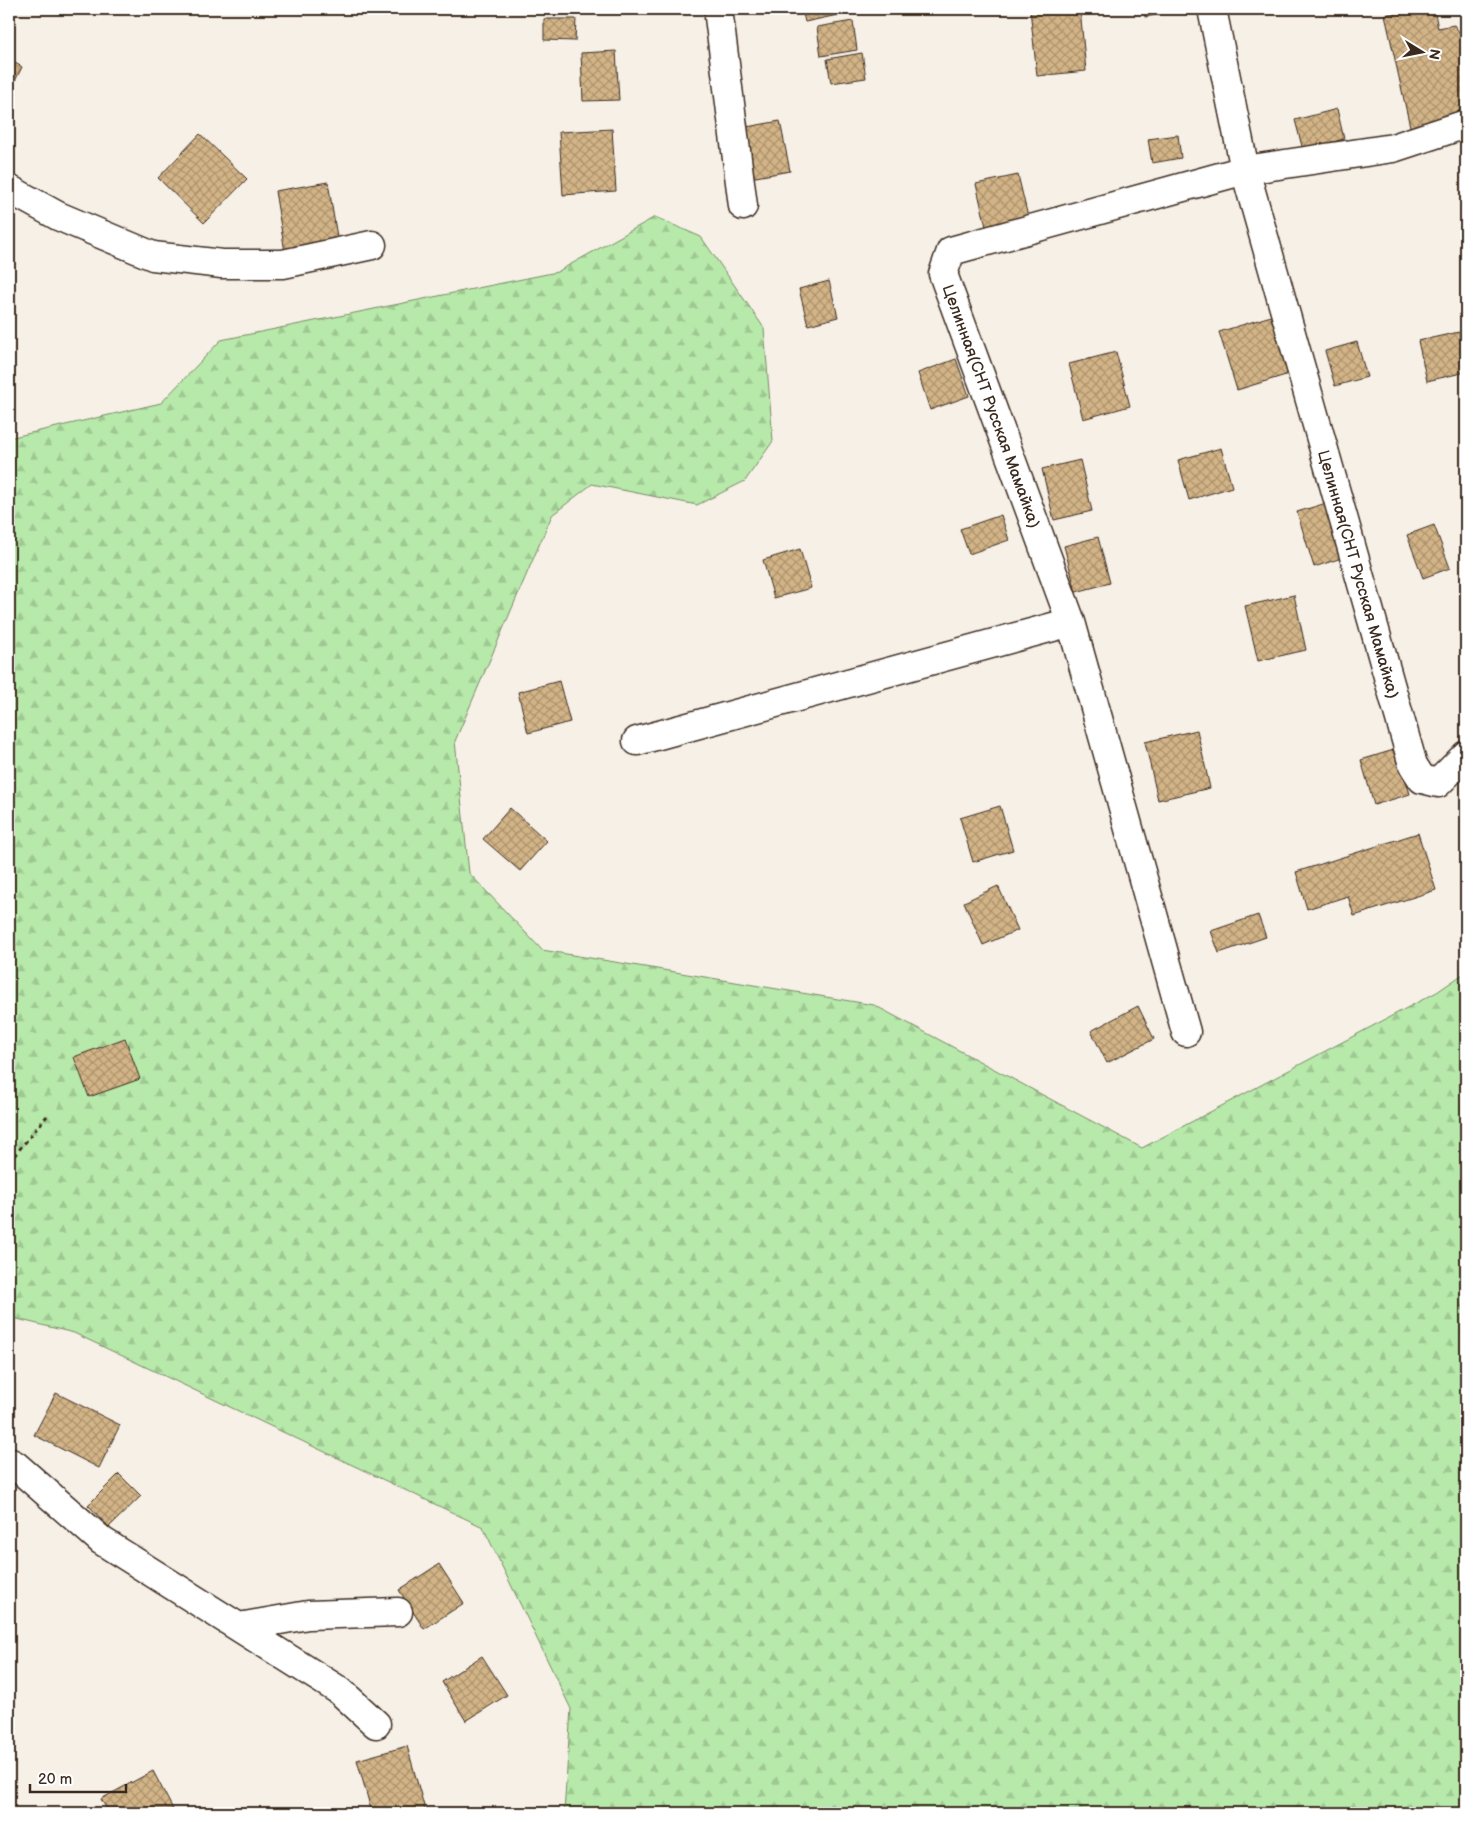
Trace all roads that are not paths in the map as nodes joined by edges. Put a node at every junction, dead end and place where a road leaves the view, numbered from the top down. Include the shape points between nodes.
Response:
1 (718, 9) edge
2 (1212, 9) edge
3 (1466, 124) edge
4 (1244, 170) junction
5 (9, 189) edge
6 (743, 206) dead end
7 (372, 244) dead end
8 (1071, 622) junction
9 (638, 741) dead end
10 (1466, 754) edge
11 (1186, 1032) dead end
12 (9, 1462) edge
13 (398, 1612) dead end
14 (239, 1627) junction
15 (376, 1724) dead end

1 - 6 street
2 - 4 street, Целинная(СНТ Русская Мамайка)
3 - 4 street, Целинная(СНТ Русская Мамайка) via 1392,148
4 - 8 street, Целинная(СНТ Русская Мамайка) via 951,251 943,274
4 - 10 street, Целинная(СНТ Русская Мамайка) via 1413,765 1422,778 1438,782
5 - 7 street via 58,216 153,256 222,264 283,264
8 - 9 street
8 - 11 street
12 - 14 street via 102,1541
13 - 14 street via 308,1615
14 - 15 street via 340,1691

